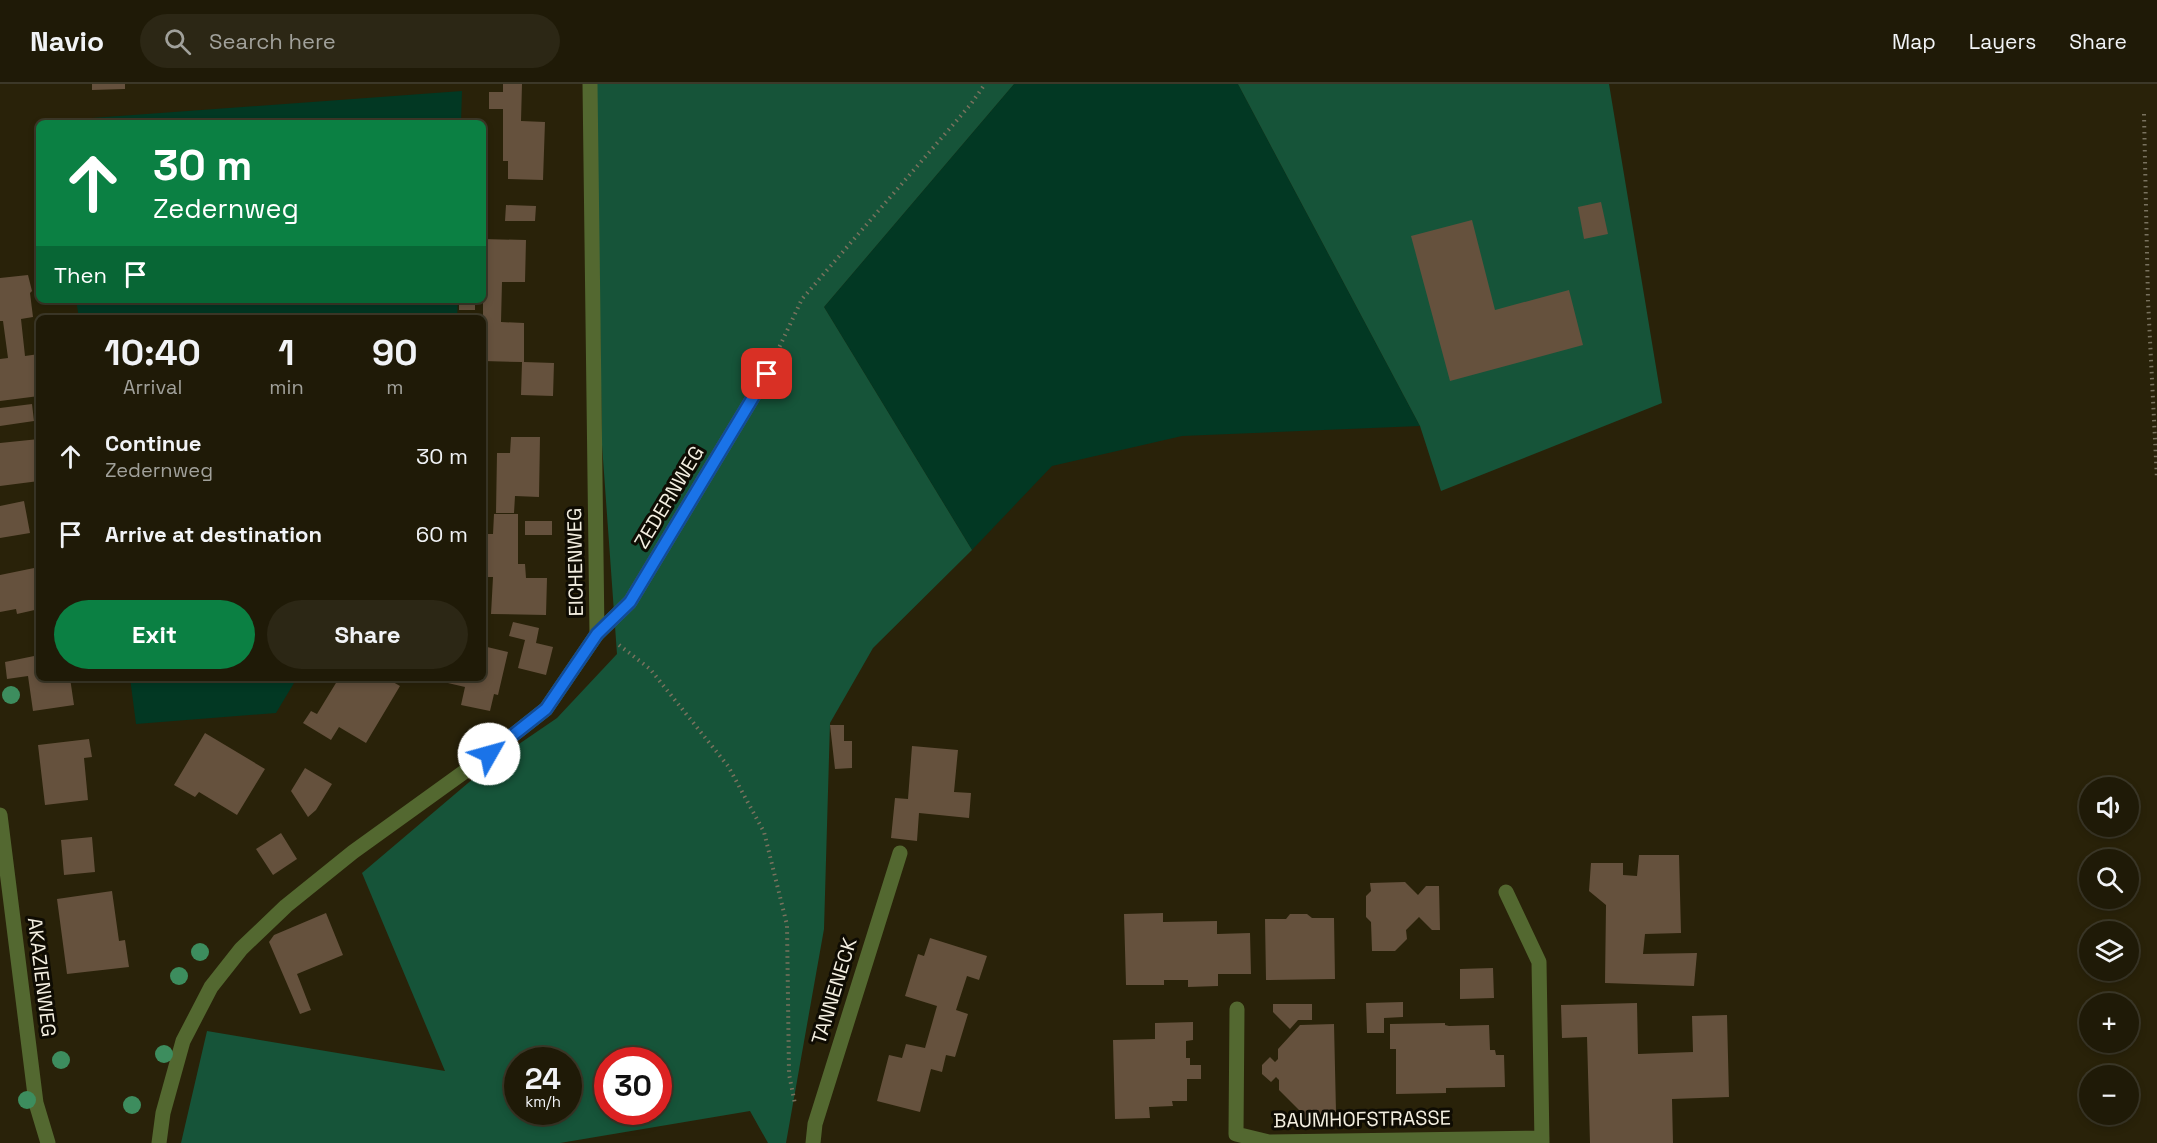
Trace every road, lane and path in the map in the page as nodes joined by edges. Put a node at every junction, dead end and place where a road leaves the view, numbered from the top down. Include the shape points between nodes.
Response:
1 (590, 84) edge
2 (985, 84) edge
3 (2144, 114) dead end
4 (767, 374) joint
5 (2157, 479) edge
6 (597, 634) junction
7 (0, 816) edge
8 (900, 854) dead end
9 (1506, 892) dead end
10 (1237, 1009) dead end
11 (796, 1108) dead end
12 (1542, 1140) edge
13 (48, 1143) edge
14 (159, 1143) edge
15 (813, 1143) edge

1 - 6 street, EICHENWEG
2 - 4 path via 802,298
3 - 5 path
4 - 6 street, ZEDERNWEG via 630,602
6 - 11 path via 617,643 650,669 728,766 764,832 787,925 789,1074
6 - 14 street, EICHENWEG via 546,709 353,852 286,906 241,949 211,987 183,1041
7 - 13 street, AKAZIENWEG via 36,1104
8 - 15 street, TANNENECK via 815,1124
9 - 12 street, BAUMHOFSTRASSE via 1539,962
10 - 12 street, BAUMHOFSTRASSE via 1236,1134 1269,1142

